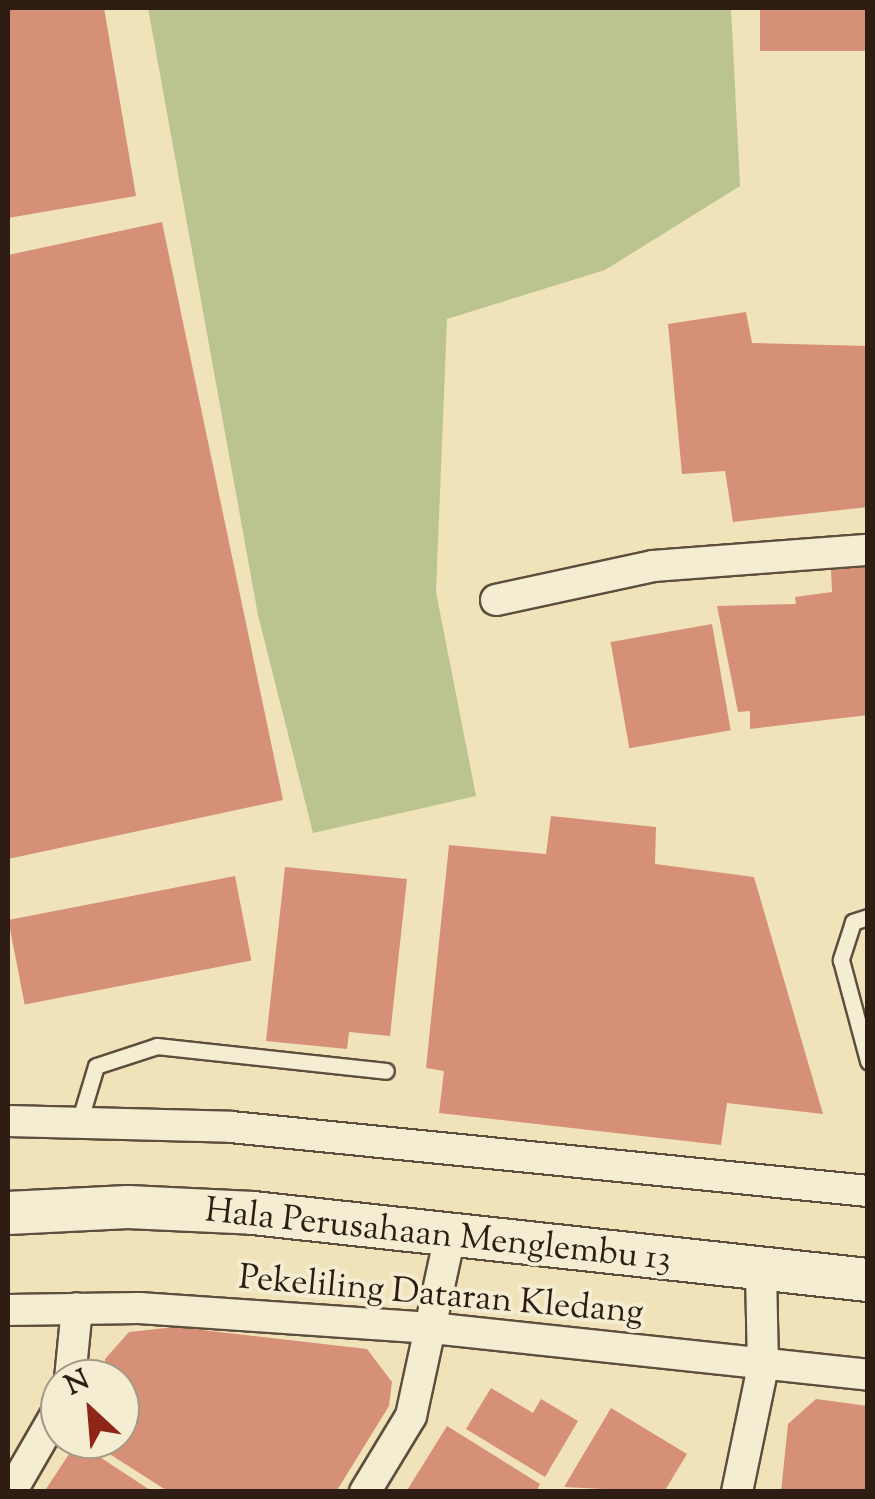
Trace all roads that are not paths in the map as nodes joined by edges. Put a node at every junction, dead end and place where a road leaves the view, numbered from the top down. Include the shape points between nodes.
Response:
1 (868, 550) edge
2 (496, 600) dead end
3 (868, 917) edge
4 (867, 1059) edge
5 (386, 1071) dead end
6 (80, 1120) junction
7 (8, 1122) edge
8 (868, 1191) edge
9 (8, 1213) edge
10 (450, 1235) junction
11 (760, 1272) junction
12 (868, 1280) edge
13 (77, 1308) junction
14 (8, 1310) edge
15 (431, 1328) junction
16 (72, 1359) edge
17 (762, 1367) junction
18 (868, 1374) edge
19 (40, 1442) edge
20 (12, 1492) edge
21 (364, 1492) edge
22 (737, 1492) edge

1 - 2 street via 653,566
3 - 4 lane via 853,922 841,960
5 - 6 lane via 157,1046 96,1066
6 - 7 street
6 - 8 street via 231,1127
9 - 10 street, Hala Perusahaan Menglembu 13 via 128,1207 253,1213
10 - 11 street, Hala Perusahaan Menglembu 13
10 - 15 street
11 - 12 street, Hala Perusahaan Menglembu 13
11 - 17 street
13 - 14 street, Pekeliling Dataran Kledang
13 - 15 street, Pekeliling Dataran Kledang
13 - 16 street
15 - 17 street, Pekeliling Dataran Kledang
15 - 21 street via 411,1416
17 - 18 street, Pekeliling Dataran Kledang
17 - 22 street
19 - 20 street

